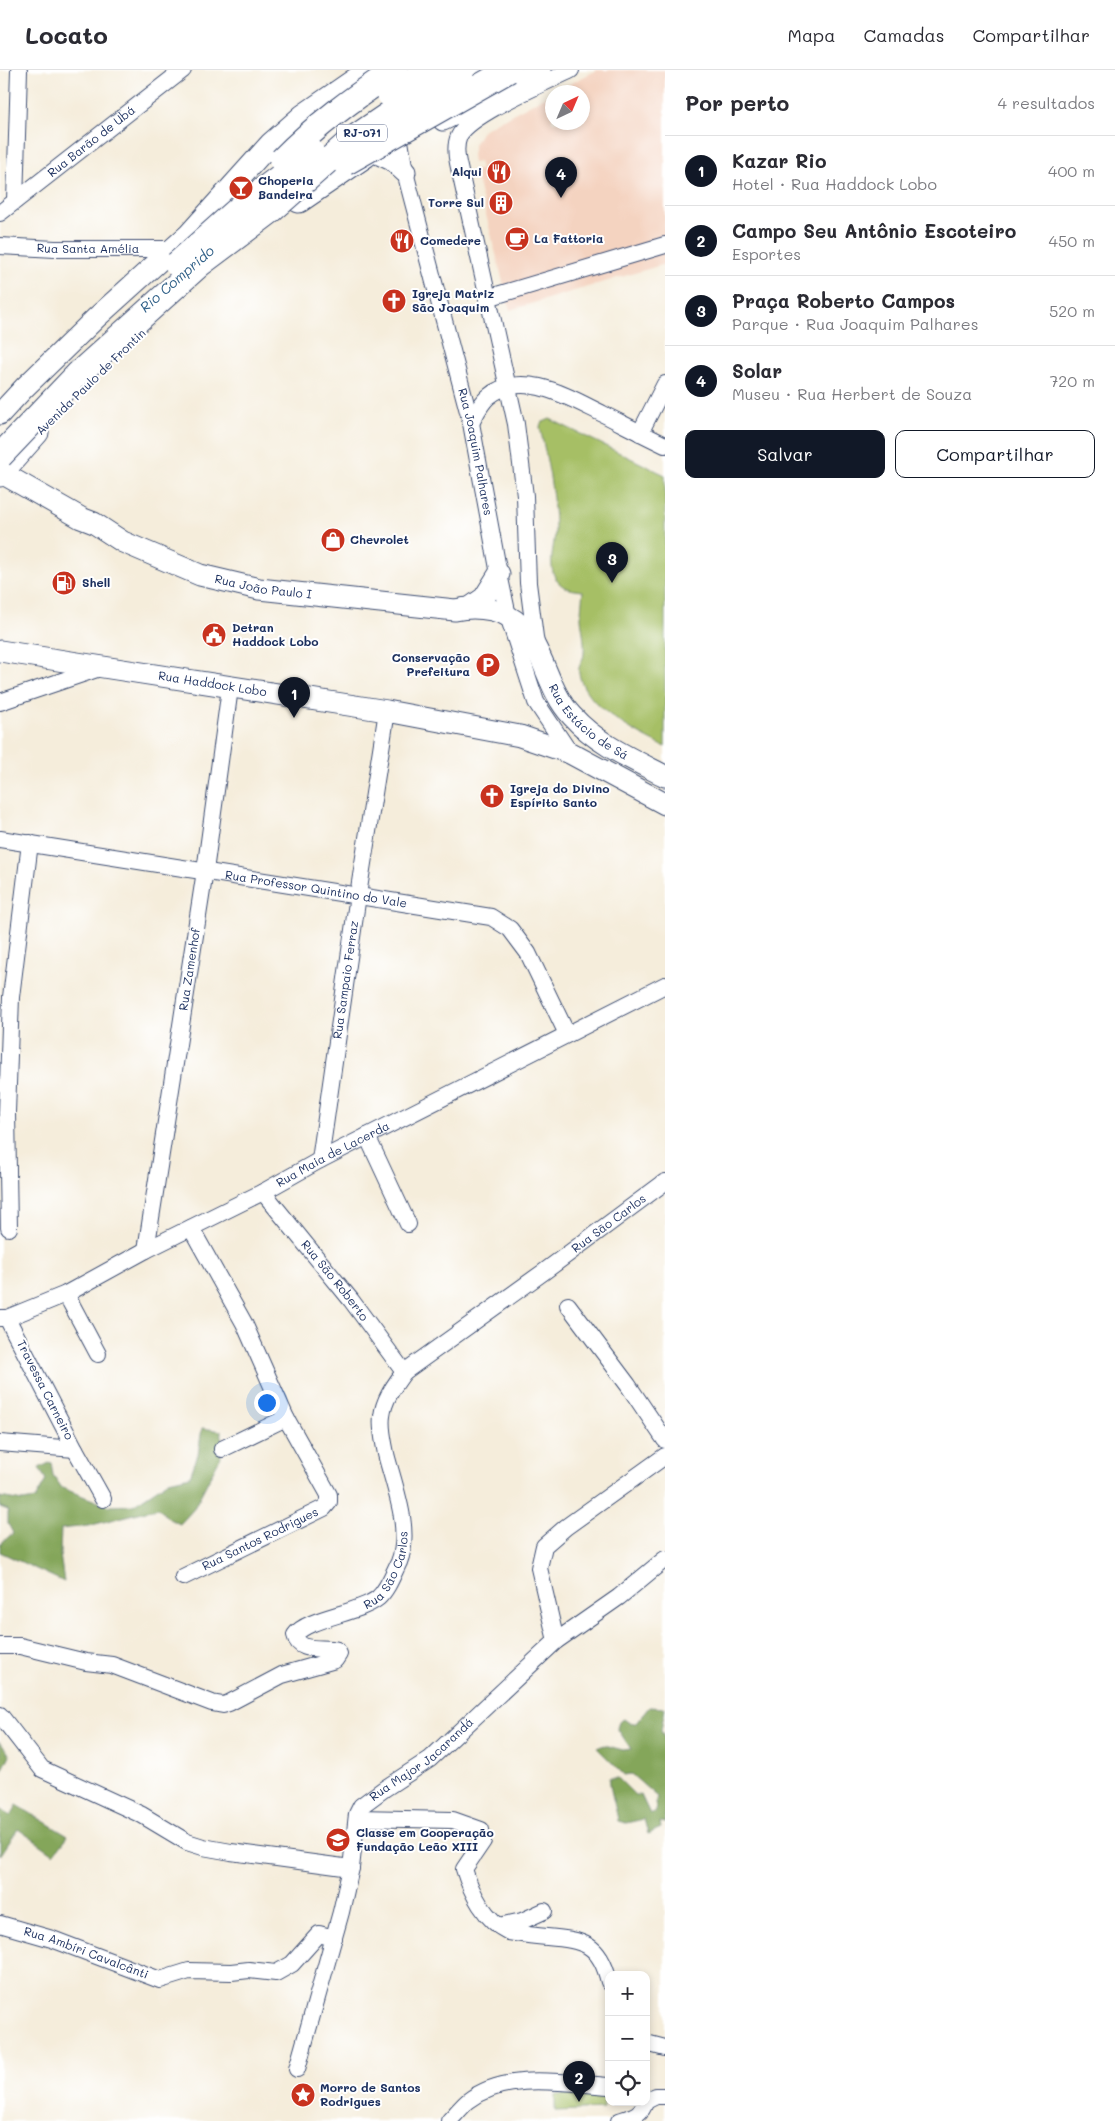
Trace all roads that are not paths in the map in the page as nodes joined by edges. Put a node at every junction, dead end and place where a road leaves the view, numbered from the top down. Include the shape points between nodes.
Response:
1 (19, 70) edge
2 (182, 70) edge
3 (368, 70) edge
4 (415, 70) edge
5 (428, 70) edge
6 (462, 70) edge
7 (492, 70) edge
8 (571, 70) edge
9 (387, 75) edge
10 (516, 86) edge
11 (400, 141) junction
12 (270, 144) junction
13 (377, 153) junction
14 (252, 164) junction
15 (404, 172) junction
16 (297, 193) junction
17 (15, 201) junction
18 (242, 205) junction
19 (272, 210) junction
20 (0, 213) edge
21 (665, 245) edge
22 (0, 246) edge
23 (195, 256) junction
24 (487, 298) junction
25 (665, 384) edge
26 (508, 387) junction
27 (24, 388) junction
28 (57, 411) junction
29 (0, 414) edge
30 (471, 423) junction
31 (0, 433) edge
32 (640, 433) junction
33 (665, 445) edge
34 (0, 469) edge
35 (499, 574) junction
36 (471, 607) junction
37 (508, 616) junction
38 (536, 646) junction
39 (0, 651) edge
40 (103, 666) junction
41 (230, 688) junction
42 (0, 702) edge
43 (387, 711) junction
44 (570, 753) junction
45 (665, 776) edge
46 (665, 804) edge
47 (0, 839) edge
48 (30, 843) junction
49 (205, 872) junction
50 (358, 895) junction
51 (665, 985) edge
52 (567, 1034) junction
53 (4, 1113) edge
54 (367, 1136) junction
55 (320, 1160) junction
56 (665, 1182) edge
57 (262, 1192) junction
58 (408, 1224) dead end
59 (8, 1228) dead end
60 (191, 1228) junction
61 (146, 1250) junction
62 (66, 1294) junction
63 (568, 1305) dead end
64 (4, 1318) edge
65 (98, 1354) dead end
66 (404, 1372) junction
67 (286, 1418) junction
68 (665, 1440) edge
69 (0, 1443) edge
70 (222, 1449) dead end
71 (75, 1450) junction
72 (665, 1456) edge
73 (103, 1499) dead end
74 (665, 1559) edge
75 (183, 1577) dead end
76 (556, 1641) junction
77 (0, 1646) edge
78 (0, 1715) edge
79 (357, 1818) junction
80 (351, 1868) junction
81 (544, 1911) dead end
82 (0, 1924) edge
83 (499, 1926) junction
84 (334, 1938) junction
85 (605, 1971) edge
86 (650, 2044) edge
87 (665, 2048) edge
88 (297, 2069) dead end
89 (605, 2086) edge
90 (665, 2096) edge
91 (650, 2100) edge
92 (645, 2106) edge
93 (449, 2121) edge
94 (620, 2121) edge

1 - 17 street
2 - 17 street, Rua Barão de Ubá
3 - 12 main road, Avenida Paulo de Frontin via 303,115
4 - 9 main road, Avenida Paulo de Frontin
5 - 18 highway, RJ-071, bridge via 363,112
6 - 19 highway, RJ-071, bridge via 350,141
7 - 16 highway
8 - 10 street, Avenida Paulo de Frontin
9 - 12 main road, Avenida Paulo de Frontin via 339,112
9 - 18 highway, bridge via 316,128 263,179
10 - 11 main road, Avenida Paulo de Frontin
10 - 19 highway, bridge via 353,158
10 - 24 street via 465,129 457,144 458,163
11 - 13 main road, Avenida Paulo de Frontin
11 - 15 street, Rua Joaquim Palhares
12 - 14 main road, Avenida Paulo de Frontin
13 - 15 main road via 392,160
13 - 16 main road, Avenida Paulo de Frontin
14 - 16 main road via 280,169 290,176
14 - 23 main road, Avenida Paulo de Frontin
15 - 30 street, Rua Joaquim Palhares
16 - 23 main road, Avenida Paulo de Frontin
17 - 20 street, Rua Barão de Ubá
18 - 31 highway, RJ-071, bridge via 57,372
19 - 34 highway, RJ-071, bridge via 200,264 117,337 52,401
21 - 24 street
22 - 23 street, Rua Santa Amélia
23 - 27 main road, Avenida Paulo de Frontin via 96,318
23 - 28 main road, Avenida Paulo de Frontin
24 - 26 street
25 - 32 street
26 - 30 street via 489,396
26 - 32 street via 532,386 553,390
26 - 38 street via 525,496 528,583
27 - 28 main road
27 - 29 main road, Avenida Paulo de Frontin
28 - 34 main road, Avenida Paulo de Frontin
30 - 35 street, Rua Joaquim Palhares
32 - 33 street
34 - 36 main road, Rua João Paulo I via 123,542 200,575 259,589 455,610
35 - 36 main road via 484,598
35 - 37 street, Rua Joaquim Palhares
36 - 37 main road, Rua João Paulo I
37 - 38 main road, Rua João Paulo I via 523,626
37 - 44 street, Rua Joaquim Palhares via 536,702
38 - 45 main road, Rua Estácio de Sá via 560,700 571,716 617,751
39 - 40 main road, Rua Haddock Lobo
40 - 41 main road, Rua Haddock Lobo
40 - 42 street
41 - 43 main road, Rua Haddock Lobo
41 - 49 street, Rua Zamenhof
43 - 44 main road, Rua Haddock Lobo via 520,736
43 - 50 street, Rua Sampaio Ferraz
44 - 46 main road, Rua Estácio de Sá
47 - 48 street, Rua Professor Quintino do Vale
48 - 49 street, Rua Professor Quintino do Vale
48 - 53 street via 11,997
49 - 50 street, Rua Professor Quintino do Vale
49 - 61 street, Rua Zamenhof
50 - 52 street, Rua Professor Quintino do Vale via 490,916 510,929 528,953
50 - 55 street, Rua Sampaio Ferraz
51 - 52 street, Rua Maia de Lacerda
52 - 54 street, Rua Maia de Lacerda
53 - 59 street
54 - 55 street, Rua Maia de Lacerda
54 - 58 street
55 - 57 street, Rua Maia de Lacerda
56 - 66 street, Rua São Carlos
57 - 60 street, Rua Maia de Lacerda
57 - 66 street, Rua São Roberto via 351,1300
60 - 61 street, Rua Maia de Lacerda
60 - 67 street, Rua Santos Rodrigues via 244,1323
61 - 62 street, Rua Maia de Lacerda
62 - 64 street, Rua Maia de Lacerda
62 - 65 street
63 - 68 street
64 - 71 street, Travessa Carneiro
66 - 77 street, Rua São Carlos via 389,1393 382,1417 383,1439 404,1525 400,1560 386,1588 377,1598 306,1625 295,1635 296,1641 304,1647 338,1650 335,1660 282,1675 223,1705 112,1665 20,1646
67 - 70 street
67 - 75 street, Rua Santos Rodrigues via 329,1495 328,1502 324,1508
69 - 71 street, Travessa Carneiro
71 - 73 street
72 - 76 street via 544,1546 539,1568
74 - 76 street, Rua Major Jacarandá via 619,1597
76 - 79 street, Rua Major Jacarandá via 430,1759 361,1806
78 - 80 street via 49,1774 142,1815 187,1842 231,1852
79 - 80 street, Rua Major Jacarandá
79 - 83 street via 453,1820 481,1830 483,1841 464,1868 476,1902
80 - 84 street, Rua Major Jacarandá
81 - 83 street via 522,1921
82 - 84 street, Rua Ambíri Cavalcânti via 52,1939 160,1980 189,1971 276,1973 292,1964 319,1934
83 - 85 street via 509,1932 574,1939 588,1945
84 - 88 street, Rua Major Jacarandá
86 - 87 street
89 - 93 street via 533,2081 508,2084 485,2091 468,2101
90 - 91 street
92 - 94 street via 638,2114

